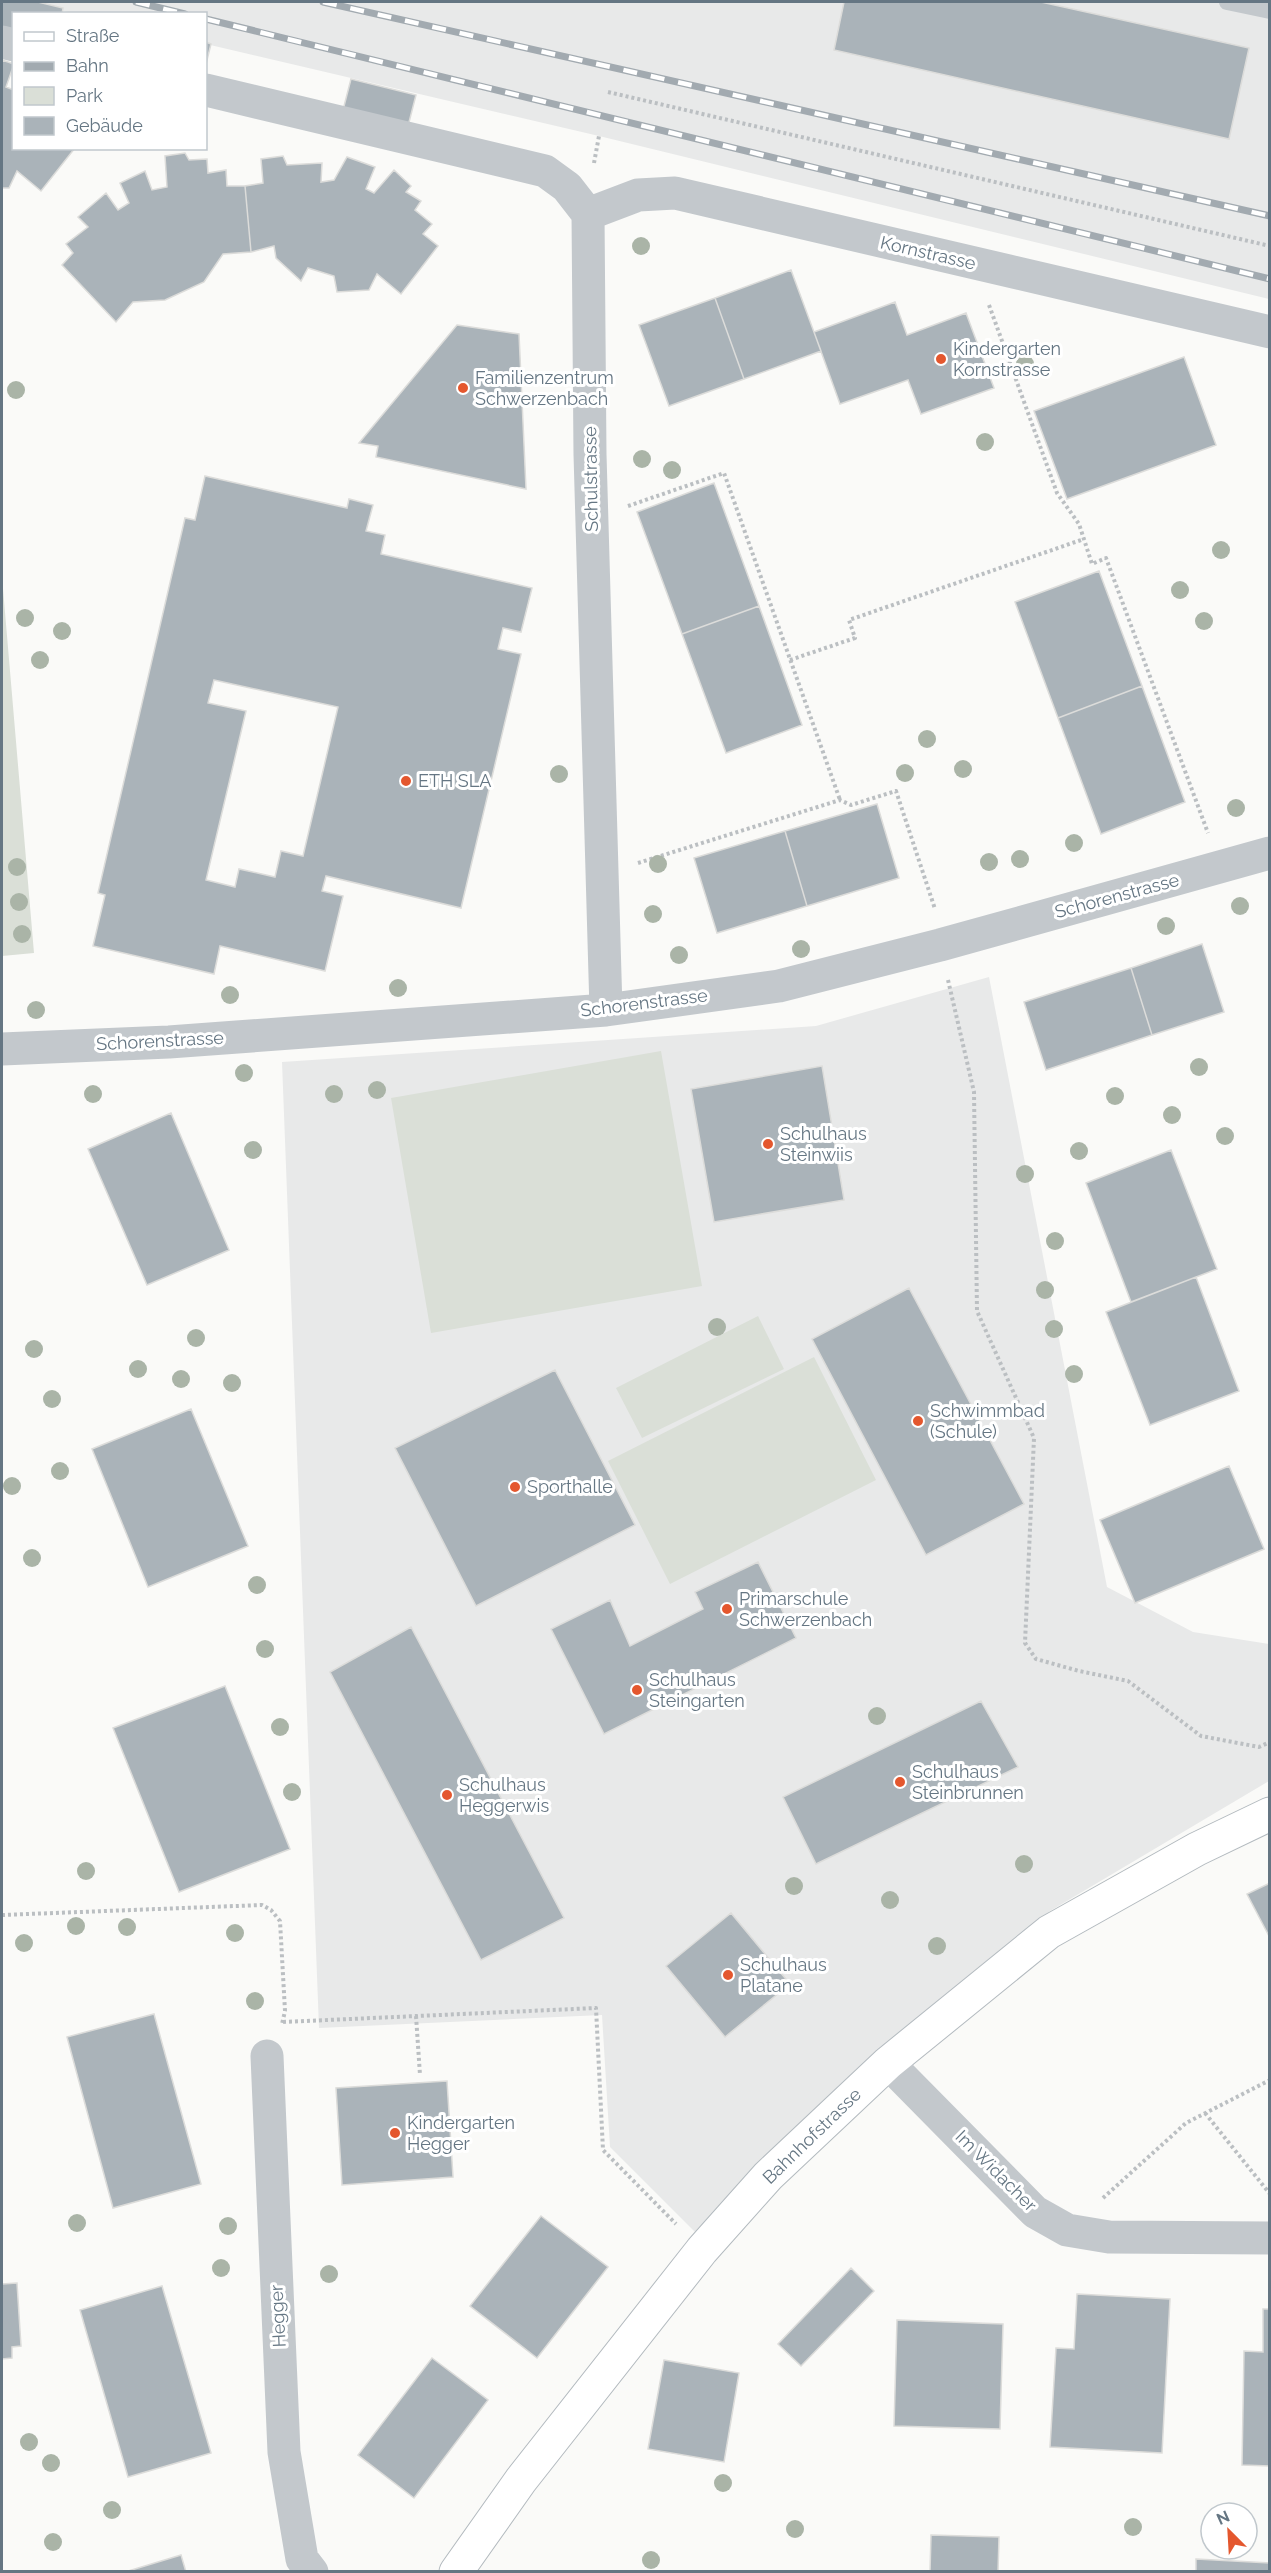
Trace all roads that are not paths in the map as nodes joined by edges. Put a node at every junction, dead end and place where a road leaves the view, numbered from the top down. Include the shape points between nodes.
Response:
1 (1227, 2) edge
2 (1269, 11) edge
3 (207, 90) edge
4 (588, 214) junction
5 (1269, 332) edge
6 (1269, 853) edge
7 (606, 1010) junction
8 (2, 1049) edge
9 (1269, 1814) edge
10 (267, 2056) road end
11 (888, 2063) junction
12 (1269, 2238) edge
13 (312, 2571) edge
14 (456, 2571) edge

1 - 2 lane
3 - 4 street via 545,171 567,187
4 - 5 street, Kornstrasse via 638,195 675,193
4 - 7 street, Schulstrasse via 591,519
6 - 7 street, Schorenstrasse via 779,986
7 - 8 street, Schorenstrasse via 169,1042
9 - 11 main road, Bahnhofstrasse via 1197,1849 1049,1932
10 - 13 street, Hegger via 284,2452 302,2559
11 - 12 street, Im Widacher via 1035,2212 1067,2230 1109,2237
11 - 14 main road, Bahnhofstrasse via 768,2176 702,2250 521,2480

